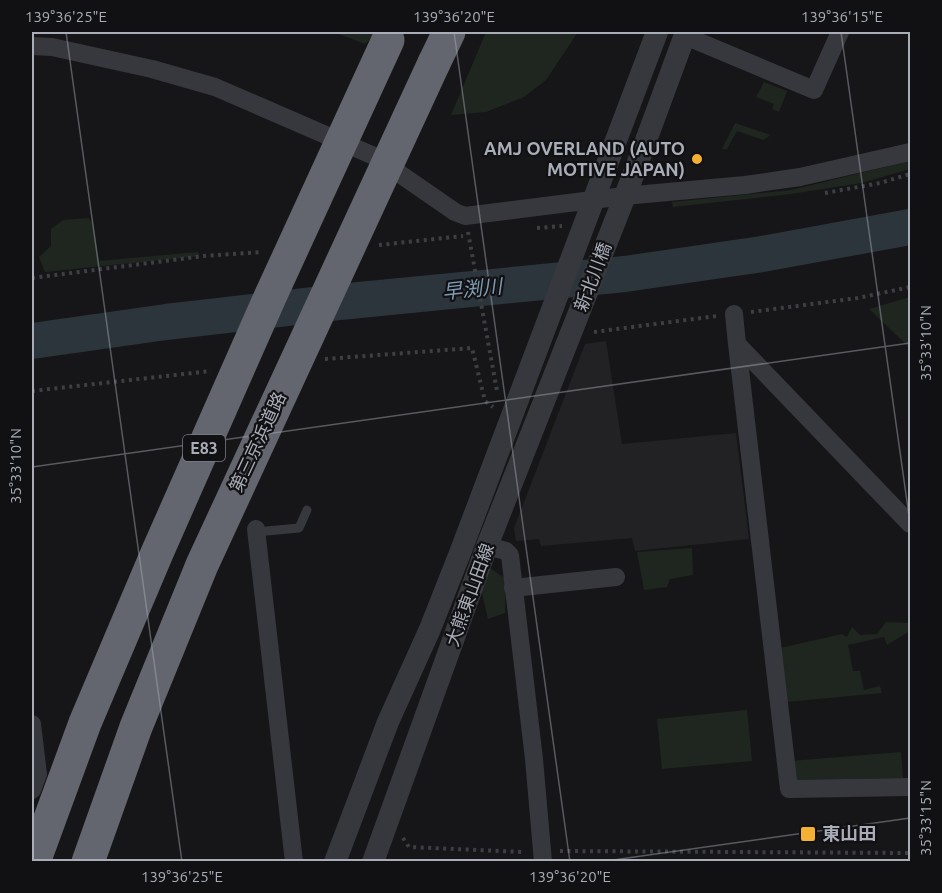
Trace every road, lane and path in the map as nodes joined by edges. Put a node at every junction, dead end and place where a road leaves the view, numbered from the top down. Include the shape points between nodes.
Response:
1 (449, 32) edge
2 (657, 32) edge
3 (839, 32) edge
4 (686, 34) edge
5 (390, 36) edge
6 (32, 46) edge
7 (910, 152) edge
8 (624, 196) junction
9 (592, 201) junction
10 (471, 243) dead end
11 (734, 314) dead end
12 (572, 331) joint
13 (541, 335) joint
14 (737, 344) junction
15 (315, 360) dead end
16 (214, 371) dead end
17 (32, 391) edge
18 (497, 391) dead end
19 (510, 420) junction
20 (307, 510) dead end
21 (910, 525) edge
22 (256, 531) joint
23 (487, 546) junction
24 (616, 577) dead end
25 (513, 588) junction
26 (32, 724) edge
27 (910, 787) edge
28 (32, 790) edge
29 (400, 835) dead end
30 (527, 852) dead end
31 (910, 853) edge
32 (549, 856) edge
33 (34, 861) edge
34 (88, 861) edge
35 (294, 861) edge
36 (335, 861) edge
37 (373, 861) edge

1 - 34 highway, 第三京浜道路 / E83, bridge via 202,564
2 - 9 street
3 - 4 street via 814,90
4 - 8 street
5 - 33 highway, E83, bridge via 157,553 85,723
6 - 9 street via 152,69 215,87 374,156 465,216
7 - 8 street via 800,177
8 - 9 street
8 - 12 street, 新北川橋
9 - 13 street, 新北川橋
10 - 18 path
11 - 14 street
12 - 23 street, 大熊東山田線
13 - 19 street, 大熊東山田線
14 - 21 street
14 - 27 street via 789,789
15 - 19 path via 472,348 485,401
16 - 17 path
19 - 36 street, 大熊東山田線 via 430,630 388,722
20 - 22 lane via 299,528
22 - 35 street
23 - 25 street via 510,555
23 - 37 street, 大熊東山田線
24 - 25 street
25 - 32 street
26 - 28 street via 38,774
29 - 30 path via 410,847
31 - 32 path

